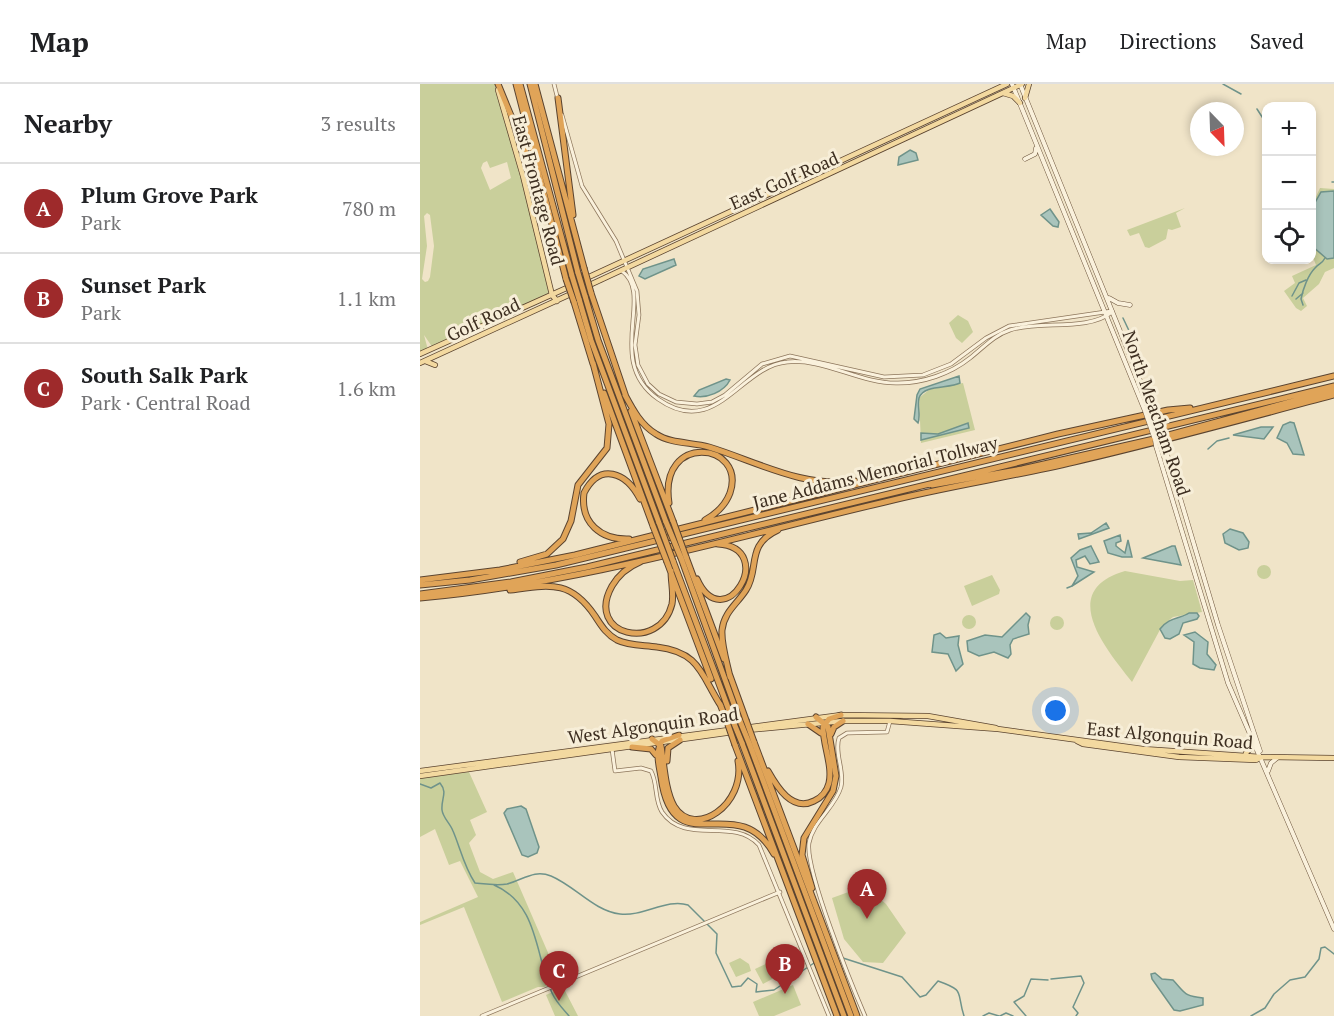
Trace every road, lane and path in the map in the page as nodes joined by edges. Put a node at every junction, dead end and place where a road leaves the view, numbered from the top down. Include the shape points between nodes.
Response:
1 (497, 84) edge
2 (518, 84) edge
3 (530, 84) edge
4 (535, 84) edge
5 (554, 84) edge
6 (1020, 84) edge
7 (1029, 84) edge
8 (1004, 85) edge
9 (1013, 86) edge
10 (1003, 93) junction
11 (558, 98) junction
12 (1025, 98) junction
13 (1020, 104) junction
14 (1029, 125) junction
15 (1043, 160) junction
16 (547, 206) junction
17 (577, 240) junction
18 (625, 259) junction
19 (628, 266) junction
20 (1088, 266) junction
21 (1097, 270) junction
22 (618, 271) junction
23 (569, 277) junction
24 (552, 295) junction
25 (1108, 297) junction
26 (582, 298) junction
27 (557, 301) junction
28 (1130, 305) dead end
29 (1114, 311) junction
30 (1107, 313) junction
31 (420, 354) edge
32 (422, 362) edge
33 (593, 363) junction
34 (435, 365) dead end
35 (1334, 376) edge
36 (1334, 388) edge
37 (625, 395) junction
38 (1334, 395) edge
39 (1210, 406) junction
40 (1154, 438) junction
41 (1162, 438) junction
42 (930, 466) junction
43 (924, 485) junction
44 (826, 516) junction
45 (651, 519) junction
46 (670, 520) junction
47 (656, 525) junction
48 (694, 525) junction
49 (649, 537) junction
50 (699, 546) junction
51 (659, 556) junction
52 (684, 558) junction
53 (670, 562) junction
54 (671, 571) junction
55 (472, 573) junction
56 (420, 582) edge
57 (472, 592) junction
58 (420, 596) edge
59 (730, 676) junction
60 (721, 706) junction
61 (891, 714) joint
62 (816, 717) junction
63 (842, 718) junction
64 (737, 721) junction
65 (890, 721) junction
66 (826, 722) junction
67 (808, 724) junction
68 (998, 729) junction
69 (823, 736) junction
70 (1251, 737) junction
71 (679, 738) junction
72 (652, 739) junction
73 (1077, 741) junction
74 (660, 743) junction
75 (748, 743) junction
76 (735, 745) junction
77 (831, 745) junction
78 (612, 747) junction
79 (632, 747) junction
80 (759, 754) junction
81 (1244, 754) junction
82 (1261, 757) junction
83 (1279, 757) junction
84 (1334, 758) edge
85 (658, 760) junction
86 (1267, 771) junction
87 (420, 773) edge
88 (669, 784) junction
89 (788, 885) junction
90 (780, 892) junction
91 (1334, 929) edge
92 (825, 930) junction
93 (482, 1016) edge
94 (829, 1016) edge
95 (837, 1016) edge
96 (844, 1016) edge
97 (851, 1016) edge
98 (857, 1016) edge
99 (865, 1016) edge

1 - 16 highway
1 - 24 main road, East Frontage Road
2 - 16 highway
2 - 23 highway
3 - 26 highway, bridge
4 - 17 highway
5 - 11 street
6 - 9 main road, East Golf Road
6 - 12 main road, North Meacham Road
7 - 12 main road
8 - 18 main road, East Golf Road
9 - 10 main road, East Golf Road
9 - 13 main road, North Meacham Road
10 - 13 main road
10 - 19 main road, East Golf Road
11 - 17 highway
11 - 18 street via 582,186
12 - 21 main road, North Meacham Road
13 - 14 main road, North Meacham Road
14 - 15 main road, North Meacham Road
14 - 15 main road via 1037,151 1025,159 1036,156
15 - 20 main road, North Meacham Road
16 - 23 highway
17 - 26 highway, bridge via 584,268
18 - 19 street
18 - 24 main road, East Golf Road
19 - 22 main road, East Golf Road
19 - 30 street via 639,303 635,345 641,373 658,394 691,405 720,398 759,366 775,359 802,357 884,377 916,376 951,364 1015,324
20 - 21 main road
20 - 30 main road, North Meacham Road
21 - 25 main road, North Meacham Road
22 - 27 main road, East Golf Road
22 - 30 street via 628,276 634,302 630,348 637,376 647,391 662,402 689,410 723,402 758,373 783,362 815,364 878,382 910,382 949,371 995,337 1013,329 1072,324
23 - 26 highway, bridge
24 - 27 main road, East Frontage Road
24 - 31 main road, Golf Road
25 - 28 main road
25 - 29 main road, North Meacham Road
26 - 33 highway
26 - 37 highway
26 - 46 highway
26 - 47 highway via 595,351
27 - 32 main road, Golf Road
29 - 30 street
29 - 41 main road, North Meacham Road, bridge
30 - 40 main road, North Meacham Road, bridge
32 - 34 main road
33 - 45 highway
33 - 55 highway via 609,438 602,458 578,484 565,535 540,558
35 - 39 highway, Jane Addams Memorial Tollway
36 - 41 highway
36 - 43 highway, Jane Addams Memorial Tollway
37 - 42 highway via 636,415 662,438 708,446 807,480 847,482
37 - 46 highway
38 - 44 highway via 1165,441
39 - 42 highway via 1168,410
39 - 56 highway, Jane Addams Memorial Tollway via 556,565 479,578
40 - 41 highway
40 - 43 highway via 1022,469
40 - 70 main road, North Meacham Road, bridge via 1226,677
41 - 82 main road, North Meacham Road
42 - 48 highway
43 - 58 highway, Jane Addams Memorial Tollway via 587,567
44 - 50 highway
44 - 59 highway via 774,531 757,549 748,588 726,614 722,632
45 - 47 highway
45 - 49 highway via 631,484 615,474 595,478 584,493 585,513 599,532 614,539
46 - 48 highway via 667,485 675,465 693,452 713,453 728,468 732,478 730,492 720,510
46 - 52 highway, bridge
47 - 53 highway, bridge
48 - 49 highway
49 - 55 highway via 538,563
50 - 51 highway
50 - 52 highway via 722,544 739,553 746,573 738,591 728,598 711,596
51 - 54 highway via 629,568 616,580 606,602 612,622 634,634 660,624 671,605
51 - 57 highway
52 - 59 highway
52 - 64 highway
53 - 54 highway
53 - 64 highway
54 - 60 highway
55 - 56 highway
57 - 58 highway
57 - 60 highway via 549,585 567,589 583,600 616,640 672,650 692,659
59 - 64 highway
60 - 64 highway
61 - 63 main road, West Algonquin Road
61 - 68 main road, East Algonquin Road via 956,720
62 - 63 main road, West Algonquin Road
62 - 66 highway
62 - 71 main road, West Algonquin Road
63 - 65 main road, West Algonquin Road
63 - 66 highway
63 - 77 highway via 832,730
64 - 75 highway, bridge
64 - 76 highway, bridge
65 - 68 main road, East Algonquin Road
65 - 99 street via 887,732 847,733 839,738 841,785 809,844 810,859 840,952
66 - 67 main road, West Algonquin Road
66 - 69 highway
66 - 77 highway
67 - 69 highway
67 - 71 main road, West Algonquin Road
68 - 73 main road, East Algonquin Road
69 - 80 highway via 829,784 811,803 798,802 783,794
70 - 81 main road via 1251,749
70 - 82 main road, North Meacham Road
71 - 72 main road, West Algonquin Road
71 - 74 highway
71 - 88 highway via 667,750
72 - 74 highway
72 - 78 main road, West Algonquin Road
73 - 81 main road, East Algonquin Road
73 - 82 main road, East Algonquin Road via 1179,757
74 - 79 main road, West Algonquin Road
74 - 85 highway
74 - 88 highway
75 - 80 highway
75 - 96 highway
75 - 97 highway
76 - 88 highway via 740,772 738,786 731,801 718,812 700,818 682,814 673,804
76 - 89 highway
77 - 92 highway via 835,788 809,826 802,846
78 - 79 main road, West Algonquin Road
78 - 87 main road, West Algonquin Road
78 - 90 street via 615,771 649,770 660,807 676,825 750,836 763,849
79 - 85 highway via 651,749
80 - 92 highway
81 - 82 main road, East Algonquin Road
82 - 83 main road, East Algonquin Road
82 - 86 main road, North Meacham Road
83 - 84 main road, East Algonquin Road
83 - 86 main road
85 - 89 highway via 664,800 673,814 689,823 736,824 753,830 773,852
86 - 91 main road, North Meacham Road
89 - 95 highway
90 - 93 street
90 - 94 street
92 - 98 highway

